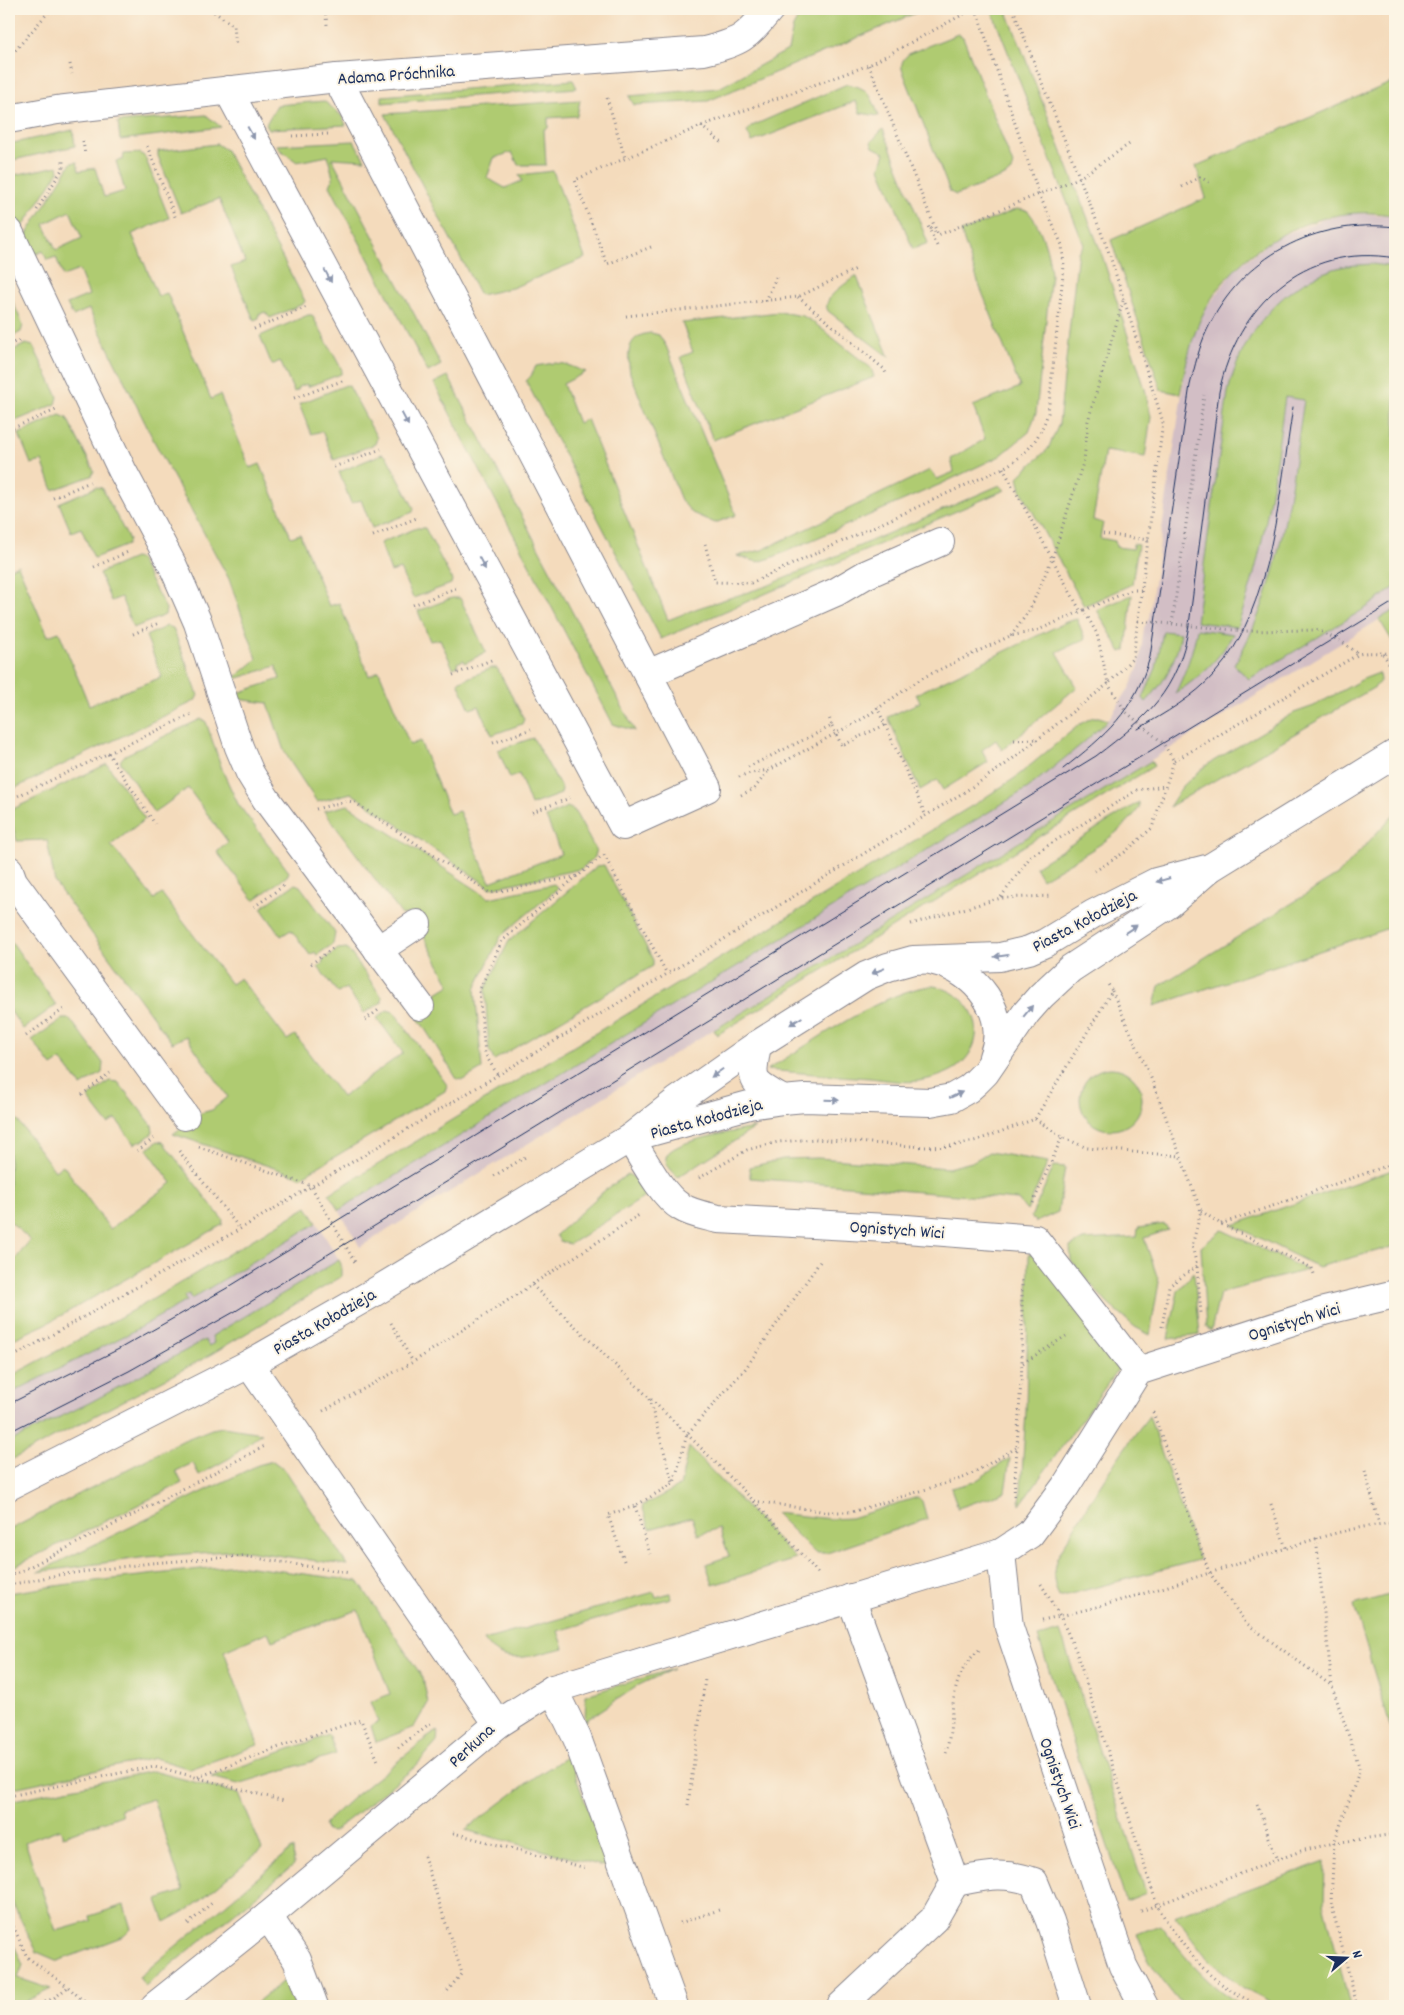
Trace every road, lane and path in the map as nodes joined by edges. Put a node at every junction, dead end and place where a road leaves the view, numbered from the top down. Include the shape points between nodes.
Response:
1 (51, 9) edge
2 (210, 9) edge
3 (325, 9) edge
4 (770, 9) edge
5 (975, 9) edge
6 (1013, 9) edge
7 (327, 25) dead end
8 (236, 46) dead end
9 (12, 54) dead end
10 (869, 65) junction
11 (337, 78) junction
12 (228, 90) junction
13 (607, 98) dead end
14 (9, 119) edge
15 (701, 126) junction
16 (331, 134) dead end
17 (285, 137) dead end
18 (722, 143) dead end
19 (1130, 143) dead end
20 (147, 146) dead end
21 (63, 158) dead end
22 (625, 158) junction
23 (1078, 178) junction
24 (1209, 182) dead end
25 (1182, 187) dead end
26 (1039, 194) junction
27 (176, 220) dead end
28 (938, 235) junction
29 (10, 236) edge
30 (937, 246) dead end
31 (651, 247) dead end
32 (858, 268) dead end
33 (777, 275) dead end
34 (798, 298) junction
35 (1123, 299) junction
36 (766, 301) junction
37 (314, 304) dead end
38 (626, 316) dead end
39 (254, 328) dead end
40 (888, 376) dead end
41 (352, 377) dead end
42 (1204, 394) dead end
43 (294, 398) dead end
44 (59, 409) dead end
45 (13, 428) dead end
46 (388, 446) dead end
47 (334, 467) dead end
48 (1003, 468) junction
49 (96, 480) dead end
50 (53, 498) dead end
51 (424, 515) dead end
52 (1103, 534) dead end
53 (373, 536) dead end
54 (1148, 540) junction
55 (940, 542) dead end
56 (705, 544) dead end
57 (131, 551) dead end
58 (1052, 559) junction
59 (94, 566) dead end
60 (462, 586) dead end
61 (1141, 590) junction
62 (413, 605) dead end
63 (1083, 611) junction
64 (168, 620) dead end
65 (1138, 621) junction
66 (1172, 624) junction
67 (133, 634) dead end
68 (1010, 636) junction
69 (1395, 653) edge
70 (1359, 654) junction
71 (1384, 654) junction
72 (499, 657) dead end
73 (1395, 672) edge
74 (648, 674) junction
75 (453, 675) dead end
76 (1108, 684) junction
77 (224, 699) junction
78 (878, 707) junction
79 (829, 717) dead end
80 (832, 726) junction
81 (885, 726) junction
82 (536, 727) dead end
83 (1038, 739) junction
84 (1014, 740) dead end
85 (492, 743) dead end
86 (108, 753) junction
87 (1395, 754) edge
88 (1174, 761) junction
89 (748, 767) dead end
90 (769, 770) junction
91 (746, 774) dead end
92 (1166, 786) junction
93 (754, 789) dead end
94 (573, 797) dead end
95 (9, 800) edge
96 (321, 807) dead end
97 (532, 812) dead end
98 (926, 816) junction
99 (155, 824) dead end
100 (623, 826) junction
101 (603, 855) junction
102 (1210, 868) junction
103 (9, 870) edge
104 (1094, 872) dead end
105 (578, 876) junction
106 (292, 880) dead end
107 (1001, 898) dead end
108 (254, 907) dead end
109 (418, 924) dead end
110 (339, 943) dead end
111 (378, 950) junction
112 (925, 958) junction
113 (311, 964) dead end
114 (667, 974) junction
115 (1112, 990) dead end
116 (420, 1006) dead end
117 (66, 1008) dead end
118 (26, 1036) dead end
119 (757, 1046) junction
120 (990, 1066) junction
121 (115, 1069) dead end
122 (496, 1074) junction
123 (82, 1095) dead end
124 (784, 1100) junction
125 (1035, 1119) dead end
126 (174, 1124) junction
127 (630, 1138) junction
128 (1062, 1138) junction
129 (194, 1146) dead end
130 (137, 1151) dead end
131 (1180, 1156) junction
132 (1395, 1163) edge
133 (311, 1186) junction
134 (1032, 1206) dead end
135 (1201, 1211) junction
136 (643, 1212) dead end
137 (1221, 1224) junction
138 (844, 1226) junction
139 (240, 1229) junction
140 (1022, 1238) junction
141 (1197, 1266) junction
142 (358, 1267) dead end
143 (532, 1285) junction
144 (1395, 1294) edge
145 (1324, 1311) junction
146 (1096, 1316) junction
147 (390, 1321) dead end
148 (1204, 1349) junction
149 (9, 1359) edge
150 (413, 1362) junction
151 (248, 1364) junction
152 (1022, 1364) junction
153 (1141, 1373) junction
154 (649, 1398) junction
155 (322, 1412) dead end
156 (687, 1434) junction
157 (267, 1445) dead end
158 (1017, 1447) junction
159 (1365, 1471) dead end
160 (674, 1483) junction
161 (9, 1486) edge
162 (754, 1501) junction
163 (1271, 1504) dead end
164 (635, 1506) junction
165 (1395, 1523) edge
166 (1379, 1524) junction
167 (1316, 1538) junction
168 (1012, 1546) junction
169 (1286, 1548) junction
170 (650, 1554) dead end
171 (624, 1561) dead end
172 (386, 1563) junction
173 (1209, 1572) junction
174 (9, 1577) edge
175 (9, 1585) edge
176 (845, 1599) junction
177 (1060, 1616) junction
178 (1009, 1627) junction
179 (705, 1678) dead end
180 (1332, 1686) junction
181 (553, 1689) junction
182 (433, 1720) dead end
183 (498, 1724) junction
184 (398, 1748) dead end
185 (379, 1763) dead end
186 (196, 1778) junction
187 (9, 1796) edge
188 (922, 1796) junction
189 (284, 1801) dead end
190 (1257, 1804) dead end
191 (688, 1805) dead end
192 (454, 1832) dead end
193 (1395, 1834) edge
194 (1334, 1843) junction
195 (424, 1856) dead end
196 (1277, 1860) junction
197 (579, 1866) dead end
198 (956, 1882) junction
199 (213, 1902) dead end
200 (1158, 1905) junction
201 (722, 1909) dead end
202 (268, 1916) junction
203 (9, 1917) edge
204 (188, 1924) dead end
205 (1108, 1924) junction
206 (646, 1933) junction
207 (68, 1986) junction
208 (445, 1994) dead end
209 (36, 2006) edge
210 (89, 2006) edge
211 (155, 2006) edge
212 (314, 2006) edge
213 (674, 2006) edge
214 (841, 2006) edge
215 (1077, 2006) edge
216 (1144, 2006) edge
217 (1260, 2006) edge
218 (1357, 2006) edge

1 - 9 path
2 - 8 path via 234,26
3 - 7 path
4 - 11 street, Adama Próchnika via 750,33 731,44 704,52
5 - 10 path
5 - 26 path
6 - 23 path
10 - 15 path
10 - 28 path
11 - 12 street, Adama Próchnika
11 - 74 street
12 - 14 street, Adama Próchnika via 57,110
12 -> 100 street
13 - 22 path
15 - 18 path
15 - 22 path
16 - 17 path
19 - 23 path
20 - 27 path
21 - 29 path via 63,168 23,234
22 - 31 path via 575,180 607,264
23 - 26 path
23 - 35 path via 1108,250
24 - 25 path via 1200,177
26 - 28 path
26 - 48 path via 1062,245 1064,266 1048,413 1044,427 1029,450
28 - 30 path via 928,226
29 - 77 street via 122,470 173,566 198,623
32 - 34 path
33 - 36 path
34 - 36 path
34 - 40 path via 884,369
35 - 54 path via 1164,422
35 - 58 path via 1088,421 1084,460
36 - 38 path
37 - 39 path
41 - 43 path
42 - 66 path
44 - 45 path
46 - 47 path
48 - 56 path via 751,583 715,582
48 - 58 path
49 - 50 path
51 - 53 path
52 - 54 path
54 - 61 path
55 - 74 street via 865,575 836,592
57 - 59 path
58 - 63 path
58 - 68 path via 1029,611
60 - 62 path
61 - 63 path via 1132,590
61 - 65 path
63 - 68 path via 1036,631
63 - 76 path via 1097,634
64 - 67 path
65 - 66 path
65 - 76 path via 1133,658
66 - 70 path via 1244,631 1318,630
68 - 78 path via 922,678
69 - 71 path
70 - 71 path
70 - 88 path
71 - 73 path
72 - 75 path
74 - 100 street via 707,788
76 - 83 path
76 - 88 path via 1126,712 1162,743
77 - 86 path
77 - 111 street via 239,747 266,800
78 - 81 path
78 - 90 path via 864,718
79 - 80 path
80 - 81 path, bridge via 842,746
80 - 89 path
81 - 98 path
82 - 85 path
83 - 84 path
83 - 98 path via 987,778
86 - 95 path
86 - 99 path
87 - 102 street, Piasta Kołodzieja
88 - 92 path
90 - 91 path
90 - 93 path
92 - 104 path via 1152,828 1125,852
92 - 107 path via 1137,790 1031,856
94 - 97 path
96 - 105 path via 354,802 490,893
98 - 114 path
100 - 101 path via 609,851
101 - 105 path
101 - 114 path
102 -> 112 street, Piasta Kołodzieja via 1156,882 1029,950 1000,956
120 -> 102 street, Piasta Kołodzieja via 1026,1013 1055,982 1169,904
103 - 126 street via 13,881
105 - 122 path via 502,941 479,991 486,1054
106 - 108 path
109 - 111 street
110 - 113 path
111 - 116 street
112 -> 119 street, Piasta Kołodzieja via 900,963 866,976
112 - 120 street, Piasta Kołodzieja via 959,970 990,1001 997,1029
114 - 122 path
115 - 131 path via 1151,1078
117 - 118 path
119 - 124 street, Piasta Kołodzieja via 752,1072 758,1086
119 -> 127 street, Piasta Kołodzieja
124 -> 120 street, Piasta Kołodzieja via 930,1102 952,1098 968,1089
121 - 123 path
122 - 133 path
124 - 127 street, Piasta Kołodzieja via 749,1105
125 - 128 path
126 - 130 path
126 - 139 path
127 - 138 street, Ognistych Wici via 668,1196 682,1208 718,1219
127 - 151 street, Piasta Kołodzieja via 374,1293
128 - 131 path via 1087,1148
128 - 134 path
129 - 133 path
131 - 135 path
132 - 137 path
133 - 139 path
133 - 142 path
135 - 137 path
135 - 141 path via 1192,1246
136 - 143 path
137 - 145 path via 1312,1268
138 - 140 street, Ognistych Wici
138 - 156 path via 745,1369
139 - 149 path
140 - 146 street, Ognistych Wici via 1035,1239
140 - 152 path
141 - 148 path
141 - 153 path via 1169,1286
143 - 150 path
143 - 154 path
144 - 145 street, Ognistych Wici
145 - 148 street, Ognistych Wici
146 - 152 path
146 - 153 street, Ognistych Wici
147 - 150 path
148 - 153 street, Ognistych Wici
150 - 155 path
151 - 161 street, Piasta Kołodzieja
151 - 172 street, Perkuna
152 - 158 path
153 - 168 street via 1030,1534
153 - 173 path
154 - 156 path
154 - 160 path
156 - 160 path
156 - 162 path
157 - 174 path
158 - 162 path via 966,1478 852,1512 827,1512
158 - 168 path
159 - 166 path
160 - 164 path
162 - 176 path
163 - 169 path
164 - 170 path
164 - 171 path via 608,1515
165 - 166 path
166 - 167 path
167 - 169 path
167 - 180 path
168 - 176 street
168 - 177 path via 1039,1567 1039,1581
168 - 178 street, Ognistych Wici
169 - 173 path
172 - 175 path via 368,1577 243,1556 114,1568
172 - 183 street, Perkuna
173 - 177 path
173 - 180 path via 1246,1623
176 - 181 street
176 - 188 street
177 - 178 path
177 - 200 path via 1076,1651
178 - 188 path via 977,1652 961,1672 953,1697 948,1745 941,1772
178 - 205 street, Ognistych Wici
179 - 191 path
180 - 194 path via 1360,1769
181 - 183 street
181 - 206 street via 577,1738
182 - 184 path
183 - 202 street, Perkuna
185 - 186 path via 361,1720
186 - 187 path via 154,1766
186 - 189 path
188 - 198 street
190 - 196 path
192 - 197 path
193 - 194 path
194 - 196 path via 1301,1850
194 - 218 path via 1331,1903
195 - 208 path via 462,1973
196 - 200 path
198 - 214 street via 934,1919
198 - 215 street via 992,1875 1010,1875 1034,1882
199 - 204 path
200 - 205 path
200 - 217 path via 1165,1920 1206,1971 1238,1995
201 - 206 path
202 - 211 street, Perkuna
202 - 212 street via 297,1960
203 - 207 path via 28,1957
205 - 216 street, Ognistych Wici via 1123,1966
206 - 213 street
207 - 209 path via 54,1998
207 - 210 path

